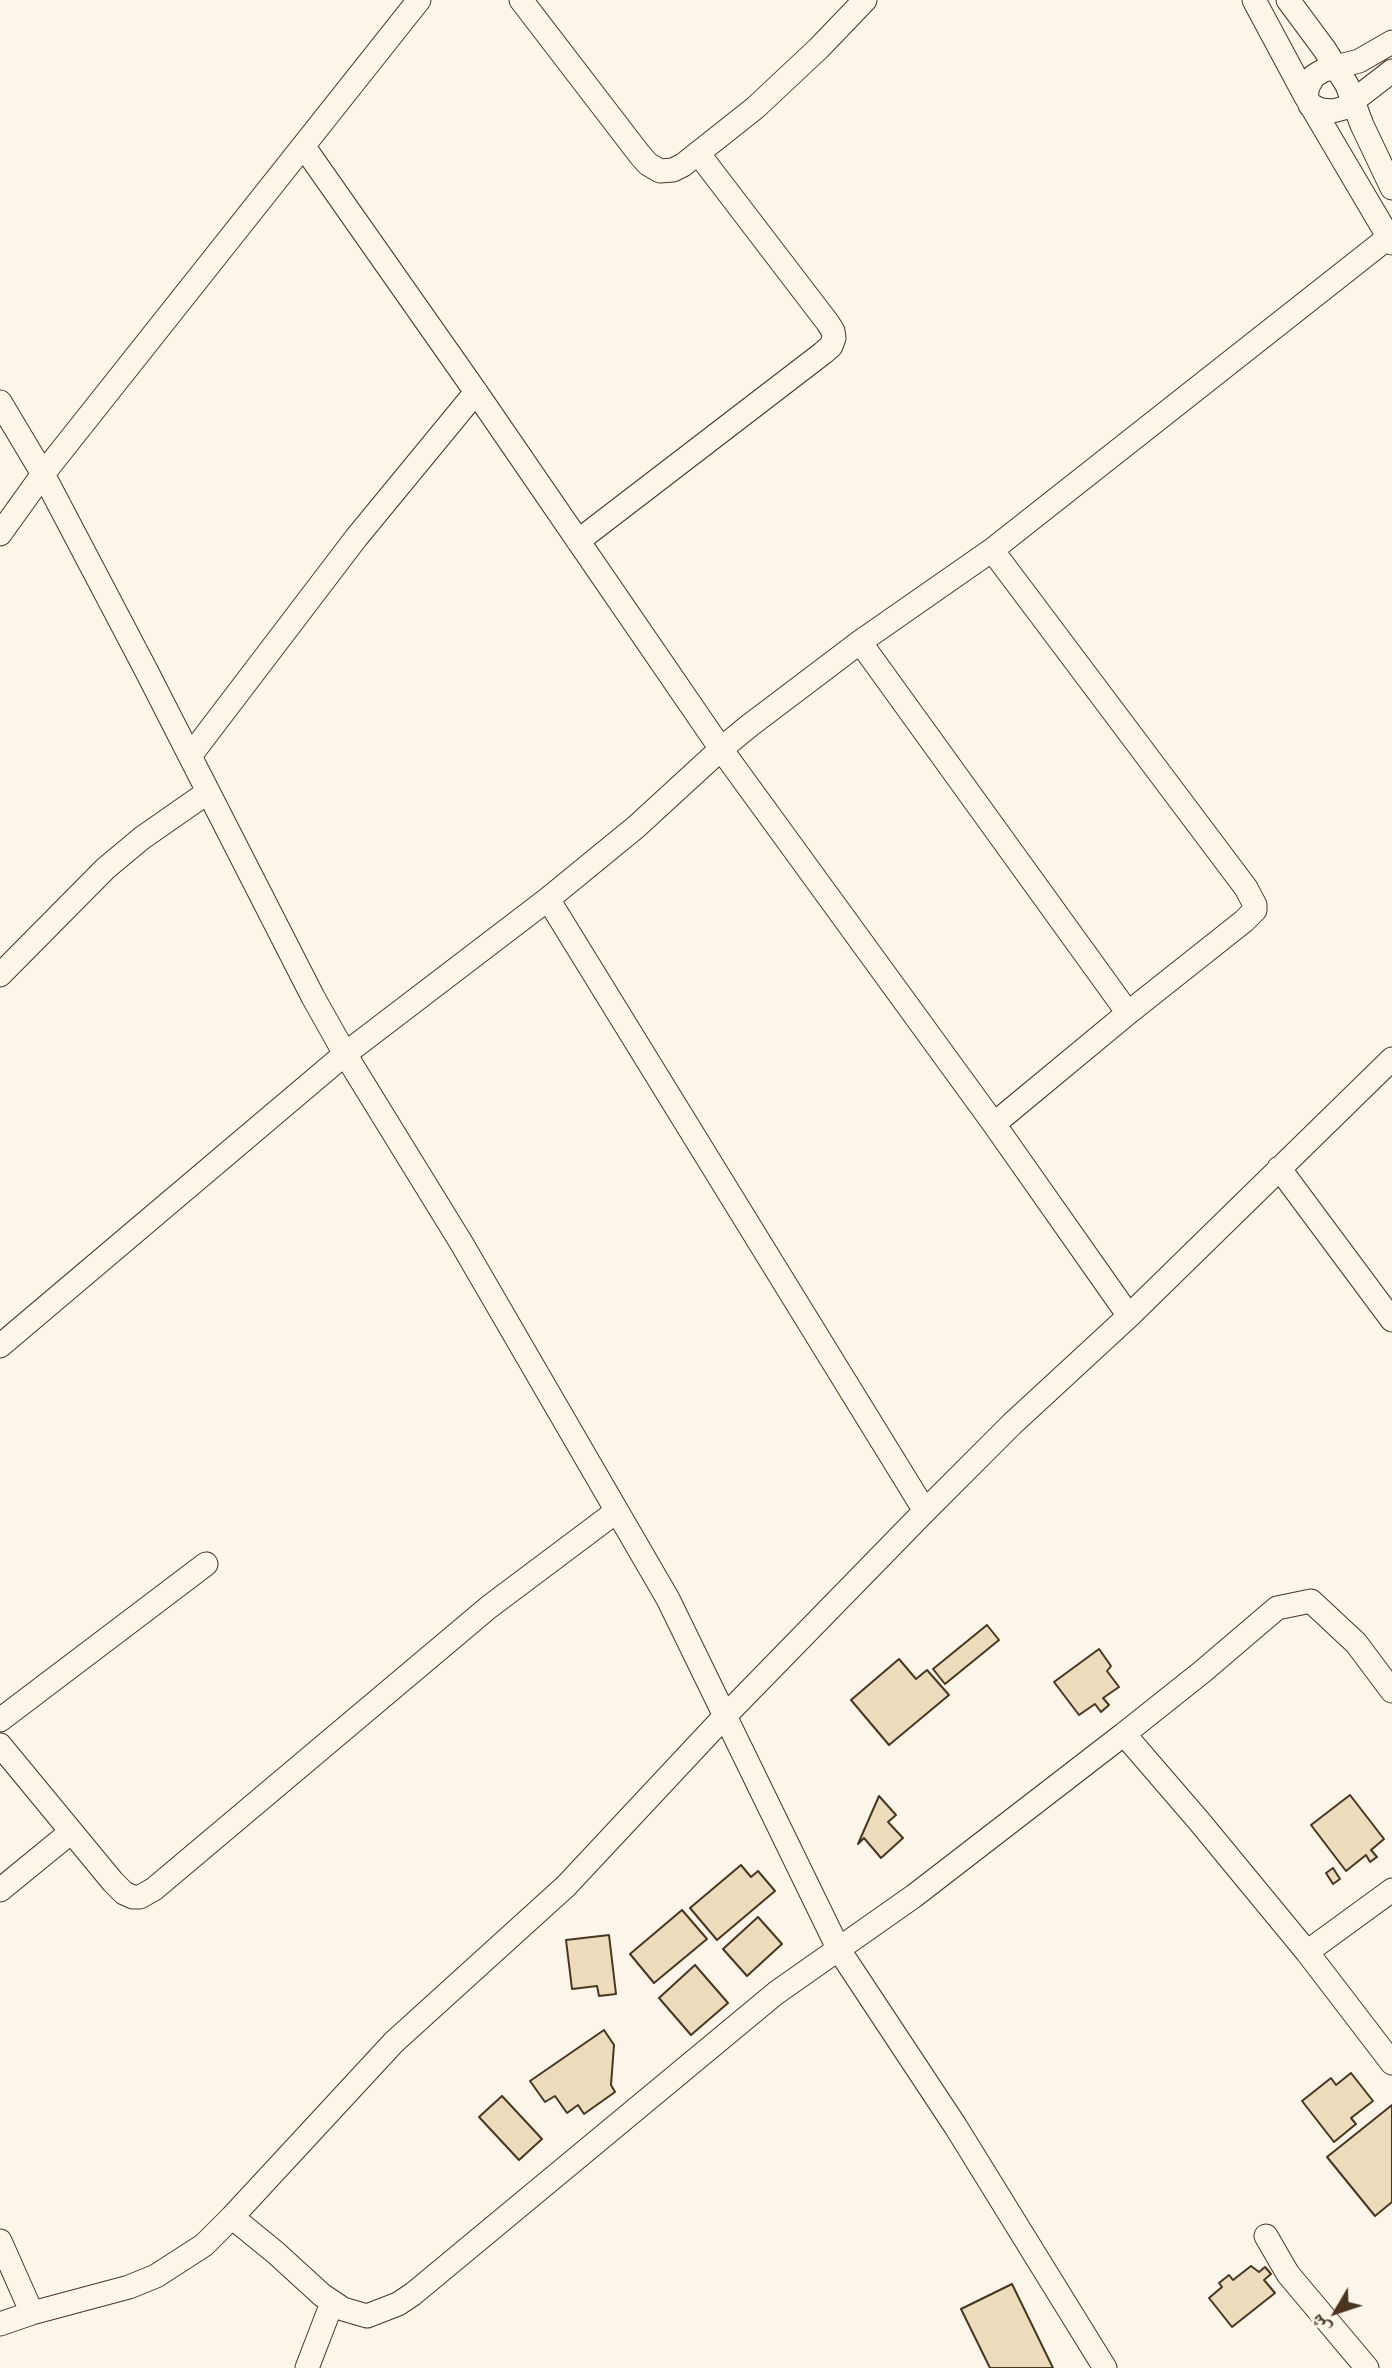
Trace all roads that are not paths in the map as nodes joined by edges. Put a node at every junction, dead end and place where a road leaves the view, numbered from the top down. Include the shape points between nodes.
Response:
1 (419, 0) edge
2 (521, 0) edge
3 (1254, 0) edge
4 (1288, 0) edge
5 (852, 5) edge
6 (1392, 42) edge
7 (1336, 67) junction
8 (1392, 71) edge
9 (1308, 101) junction
10 (1354, 102) junction
11 (304, 147) junction
12 (698, 153) junction
13 (1392, 187) edge
14 (1390, 240) edge
15 (476, 392) junction
16 (0, 402) edge
17 (43, 474) junction
18 (0, 534) edge
19 (578, 541) junction
20 (992, 550) junction
21 (860, 642) junction
22 (721, 749) junction
23 (190, 756) junction
24 (208, 792) junction
25 (548, 899) junction
26 (0, 975) edge
27 (1128, 1013) junction
28 (345, 1054) junction
29 (1392, 1059) edge
30 (994, 1125) junction
31 (1279, 1168) junction
32 (1129, 1316) junction
33 (1392, 1320) edge
34 (0, 1346) edge
35 (617, 1511) junction
36 (925, 1511) junction
37 (206, 1563) dead end
38 (1392, 1691) edge
39 (725, 1716) junction
40 (0, 1720) edge
41 (1124, 1734) junction
42 (0, 1745) edge
43 (71, 1832) junction
44 (0, 1890) edge
45 (1392, 1890) edge
46 (839, 1950) junction
47 (1307, 1952) junction
48 (1392, 2063) edge
49 (232, 2217) junction
50 (1266, 2236) dead end
51 (0, 2241) edge
52 (332, 2303) junction
53 (32, 2313) junction
54 (0, 2324) edge
55 (307, 2368) edge
56 (1105, 2368) edge
57 (1367, 2368) edge

1 - 11 street
2 - 12 street via 648,164 660,171 673,170
3 - 9 street
4 - 7 street
5 - 12 street via 786,80
6 - 7 street via 1370,56
7 - 9 street via 1314,76 1308,86
7 - 10 street
8 - 10 street
9 - 10 street via 1321,110 1333,111
9 - 14 street
10 - 13 street
11 - 15 street
11 - 17 street
12 - 19 street via 828,323 834,338 824,353
14 - 20 street
15 - 19 street
15 - 23 street via 356,538
16 - 17 street
17 - 18 street
17 - 23 street
19 - 22 street
20 - 21 street
20 - 27 street via 1255,905 1244,921
21 - 22 street
21 - 27 street
22 - 25 street via 666,802
22 - 30 street
23 - 24 street
24 - 26 street via 106,868
24 - 28 street
25 - 28 street
25 - 36 street
27 - 30 street
28 - 34 street
28 - 35 street
29 - 31 street
30 - 32 street
31 - 32 street
31 - 33 street
32 - 36 street
35 - 39 street via 668,1599
35 - 43 street via 489,1607 146,1895 124,1893
36 - 39 street
37 - 40 street
38 - 41 street via 1356,1643 1311,1601 1277,1608
39 - 46 street
39 - 49 street via 566,1886 394,2042
41 - 46 street
41 - 47 street
42 - 43 street
43 - 44 street
45 - 47 street
46 - 52 street via 767,2001 413,2294 367,2316
46 - 56 street via 956,2127
47 - 48 street
49 - 52 street
49 - 53 street via 204,2245 156,2276
50 - 57 street via 1288,2274
51 - 53 street
52 - 55 street
53 - 54 street

